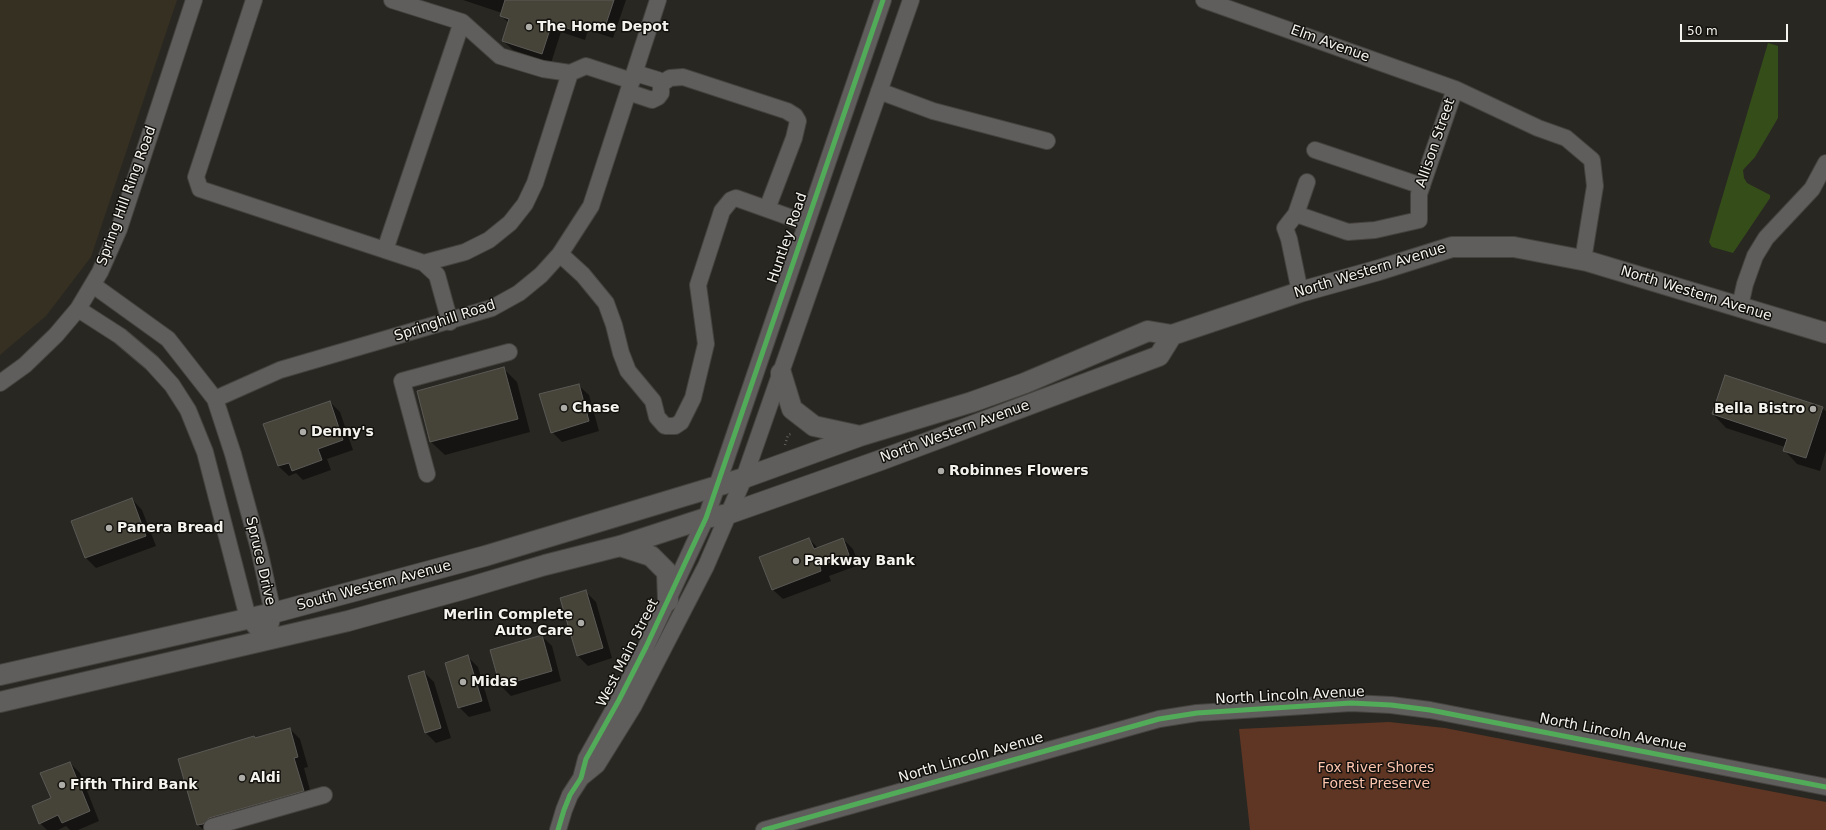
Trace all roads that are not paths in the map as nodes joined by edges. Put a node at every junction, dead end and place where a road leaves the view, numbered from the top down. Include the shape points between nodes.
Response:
1 (194, 0) edge
2 (254, 0) edge
3 (392, 0) edge
4 (658, 0) edge
5 (884, 0) edge
6 (911, 0) edge
7 (1204, 0) edge
8 (462, 22) junction
9 (570, 73) junction
10 (632, 82) junction
11 (1455, 89) junction
12 (879, 91) junction
13 (1047, 141) dead end
14 (1315, 150) dead end
15 (1826, 163) edge
16 (1307, 182) dead end
17 (1422, 186) junction
18 (767, 209) junction
19 (1296, 214) junction
20 (806, 223) junction
21 (385, 250) junction
22 (560, 254) junction
23 (1583, 260) junction
24 (424, 263) junction
25 (93, 285) junction
26 (1300, 292) junction
27 (1740, 306) junction
28 (78, 309) junction
29 (450, 322) junction
30 (1826, 333) edge
31 (1172, 335) junction
32 (509, 352) dead end
33 (782, 373) junction
34 (0, 382) edge
35 (215, 399) junction
36 (860, 436) junction
37 (427, 474) dead end
38 (744, 478) junction
39 (718, 485) junction
40 (728, 514) junction
41 (706, 518) junction
42 (620, 546) junction
43 (668, 601) junction
44 (273, 613) junction
45 (248, 618) junction
46 (267, 641) junction
47 (0, 675) edge
48 (0, 702) edge
49 (581, 778) junction
50 (1826, 787) edge
51 (324, 795) dead end
52 (212, 827) dead end
53 (558, 830) edge
54 (764, 830) edge

1 - 25 street, Spring Hill Ring Road via 119,230
2 - 21 street via 196,177 200,189
3 - 8 street
4 - 10 street, Springhill Road
5 - 20 street, Huntley Road
6 - 12 street
7 - 11 street, Elm Avenue
8 - 9 street via 500,56 543,69
8 - 21 street
9 - 10 street via 586,66
9 - 24 street via 535,183 525,204 510,223 489,240 466,252
10 - 18 street via 658,80 662,84 670,78 683,77 787,111 795,116 798,121 794,138
10 - 22 street, Springhill Road via 591,206
11 - 17 street, Allison Street
11 - 23 street, Elm Avenue via 1538,128 1566,138 1592,160 1595,186
12 - 13 street via 933,111
12 - 33 street
14 - 17 street
15 - 27 street via 1812,189 1766,238 1755,256
16 - 19 street
17 - 19 street, Allison Street via 1419,194 1419,220 1375,230 1348,232
18 - 20 street
18 - 22 street via 736,198 722,211 698,285 706,344 693,398 681,422 675,426 665,426 657,417 653,402 628,371 606,303 583,275
19 - 26 street via 1285,228
20 - 39 street, Huntley Road
21 - 24 street
22 - 29 street, Springhill Road via 519,293 492,308
23 - 26 main road, North Western Avenue via 1514,247 1452,246
23 - 27 main road, North Western Avenue
24 - 29 street via 437,275
25 - 28 street, Spring Hill Ring Road
25 - 35 street, Spruce Drive via 168,339
26 - 31 main road, North Western Avenue
27 - 30 main road, North Western Avenue
28 - 34 street, Spring Hill Ring Road via 39,353
28 - 45 street, Spruce Drive via 120,336 152,363 172,385 188,410 205,452
29 - 35 street, Springhill Road via 280,370
31 - 36 main road, North Western Avenue via 1148,331 1025,383
31 - 40 main road, North Western Avenue via 1159,356
32 - 37 street via 402,381
33 - 36 main road via 792,409 814,426
33 - 38 street
35 - 44 street, Spruce Drive via 259,549
36 - 38 main road, North Western Avenue
38 - 39 main road, South Western Avenue
38 - 40 street, West Main Street
39 - 41 street, West Main Street
39 - 44 main road, South Western Avenue via 479,558
40 - 41 main road, South Western Avenue
40 - 49 street, West Main Street via 706,566 633,707 598,766
41 - 42 main road, South Western Avenue
41 - 43 street, West Main Street
42 - 43 main road via 651,556 667,572
42 - 46 main road, South Western Avenue
43 - 49 street, West Main Street via 619,700 586,759
44 - 45 main road, South Western Avenue
44 - 46 street, Spruce Drive
45 - 46 street, Spruce Drive
45 - 47 main road, South Western Avenue
46 - 48 main road, South Western Avenue
49 - 53 street, West Main Street via 570,795
50 - 54 street, North Lincoln Avenue via 1430,710 1351,703 1204,712 1159,718
51 - 52 street

